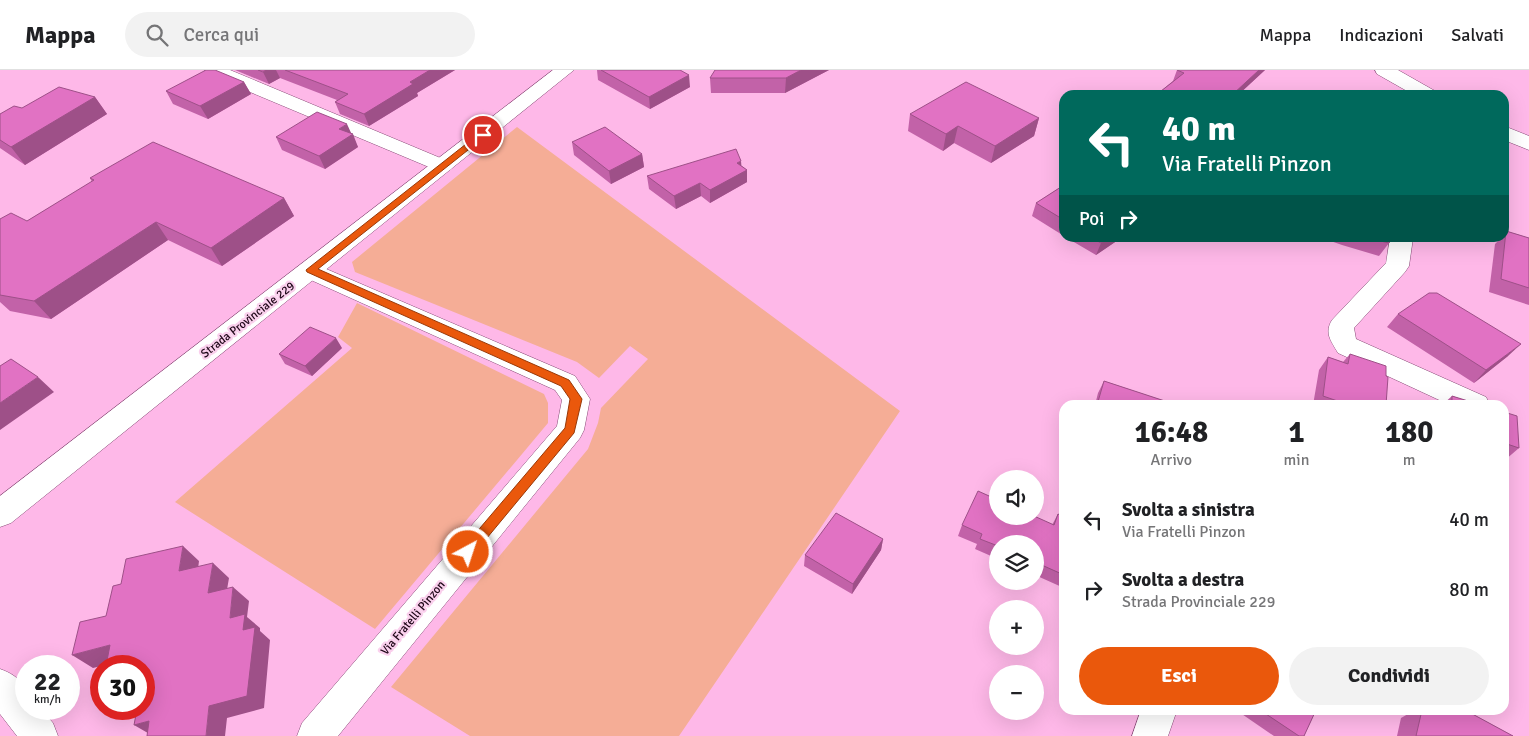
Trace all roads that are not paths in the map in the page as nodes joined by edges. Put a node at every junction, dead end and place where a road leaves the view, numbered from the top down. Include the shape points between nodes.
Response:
1 (214, 70) edge
2 (565, 70) edge
3 (1384, 70) edge
4 (1419, 90) edge
5 (1509, 134) edge
6 (1529, 144) edge
7 (443, 166) junction
8 (1401, 242) edge
9 (310, 270) junction
10 (1465, 400) edge
11 (0, 514) edge
12 (0, 686) edge
13 (1157, 715) edge
14 (40, 736) edge
15 (314, 736) edge
16 (1150, 736) edge

1 - 7 street
2 - 7 street, Strada Provinciale 229
3 - 4 street
5 - 6 street
7 - 9 street, Strada Provinciale 229
8 - 10 street via 1397,266 1341,326 1341,336 1347,346
9 - 11 street, Strada Provinciale 229
9 - 15 street, Via Fratelli Pinzon via 565,383 576,399 570,430
12 - 14 street
13 - 16 street

